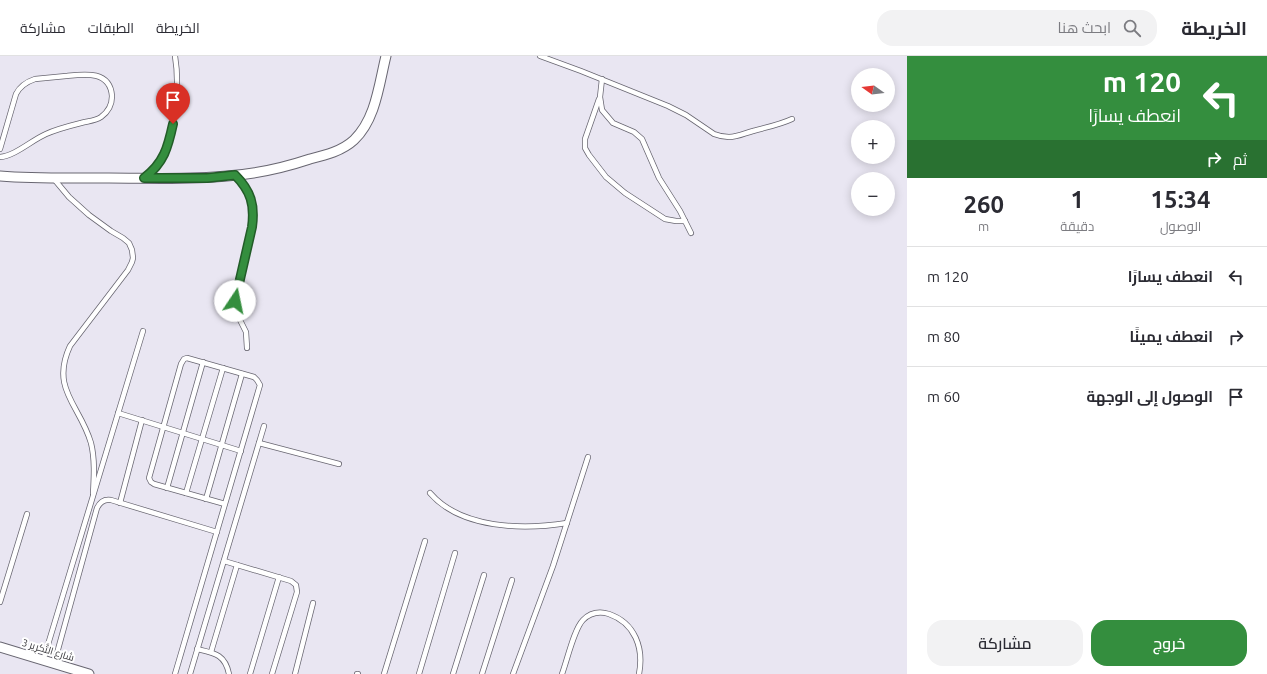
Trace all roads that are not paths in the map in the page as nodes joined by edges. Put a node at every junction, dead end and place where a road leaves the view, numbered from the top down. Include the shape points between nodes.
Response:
1 (175, 56) edge
2 (386, 56) edge
3 (540, 56) edge
4 (602, 79) junction
5 (600, 97) junction
6 (792, 119) dead end
7 (0, 149) edge
8 (0, 157) edge
9 (235, 175) junction
10 (0, 176) edge
11 (53, 178) junction
12 (144, 178) junction
13 (685, 220) junction
14 (691, 233) dead end
15 (143, 331) dead end
16 (247, 348) dead end
17 (203, 362) junction
18 (223, 368) junction
19 (242, 374) junction
20 (118, 413) junction
21 (142, 420) junction
22 (264, 426) dead end
23 (163, 427) junction
24 (183, 433) junction
25 (202, 439) junction
26 (259, 443) junction
27 (222, 445) junction
28 (241, 451) junction
29 (588, 457) dead end
30 (339, 464) dead end
31 (167, 488) junction
32 (186, 493) junction
33 (430, 493) dead end
34 (94, 494) junction
35 (206, 499) junction
36 (120, 503) junction
37 (225, 504) junction
38 (27, 514) dead end
39 (567, 523) junction
40 (217, 532) junction
41 (425, 541) dead end
42 (455, 554) dead end
43 (224, 561) junction
44 (237, 565) junction
45 (484, 575) dead end
46 (279, 577) junction
47 (512, 580) dead end
48 (0, 602) edge
49 (313, 603) dead end
50 (0, 647) edge
51 (197, 649) junction
52 (211, 652) junction
53 (43, 661) junction
54 (54, 664) junction
55 (90, 674) edge
56 (174, 674) edge
57 (190, 674) edge
58 (229, 674) edge
59 (250, 674) edge
60 (272, 674) edge
61 (295, 674) edge
62 (384, 674) edge
63 (419, 674) edge
64 (453, 674) edge
65 (482, 674) edge
66 (513, 674) edge
67 (562, 674) edge
68 (639, 674) edge

1 - 12 lane via 178,92 168,146 155,169
2 - 9 street via 373,109 351,143 334,152 290,166
3 - 4 lane
4 - 5 lane
4 - 6 lane via 677,110 719,136 738,136
5 - 13 lane via 602,110 609,119 618,126 634,132 645,143 659,178
5 - 13 lane via 585,139 585,148 589,155 606,177 624,193 666,219
7 - 8 lane via 16,94 20,87 30,81 91,74 103,79 109,86 111,100 108,110 101,117 47,133 9,155
9 - 12 street
9 - 16 lane via 245,187 253,208 252,227 235,301 236,312 246,332
10 - 11 street
11 - 12 street
11 - 34 lane via 89,215 126,240 133,254 130,266 70,346 64,360 63,380 67,393 90,442 94,462
13 - 14 lane
15 - 20 lane
17 - 18 lane
17 - 23 lane via 187,358 182,361
17 - 24 lane
18 - 19 lane
18 - 25 lane
19 - 27 lane
19 - 28 lane via 256,378 260,385
20 - 21 lane
20 - 34 lane
21 - 23 lane
21 - 36 lane
22 - 26 lane
23 - 24 lane
23 - 31 lane via 149,478 154,484
24 - 25 lane
24 - 31 lane
25 - 27 lane
25 - 32 lane
26 - 30 lane
26 - 43 lane
27 - 28 lane
27 - 35 lane
28 - 37 lane
29 - 39 lane
31 - 32 lane
32 - 35 lane
33 - 39 lane via 448,509 484,522 522,526
34 - 53 lane
35 - 37 lane
36 - 40 lane
36 - 54 lane via 105,500 97,508
37 - 40 lane
38 - 48 lane
39 - 66 lane
40 - 56 lane
41 - 62 lane
42 - 63 lane
43 - 44 lane
43 - 51 lane
44 - 46 lane
44 - 52 lane
45 - 64 lane
46 - 59 lane
46 - 60 lane via 294,582 297,588
47 - 65 lane
49 - 61 lane
50 - 53 street, شارع التَّكرِير 3
51 - 52 lane
51 - 57 lane
52 - 58 lane via 221,657
53 - 54 street, شارع التَّكرِير 3
54 - 55 street, شارع التَّكرِير 3
67 - 68 lane via 578,626 584,618 600,612 616,617 633,632 640,652

